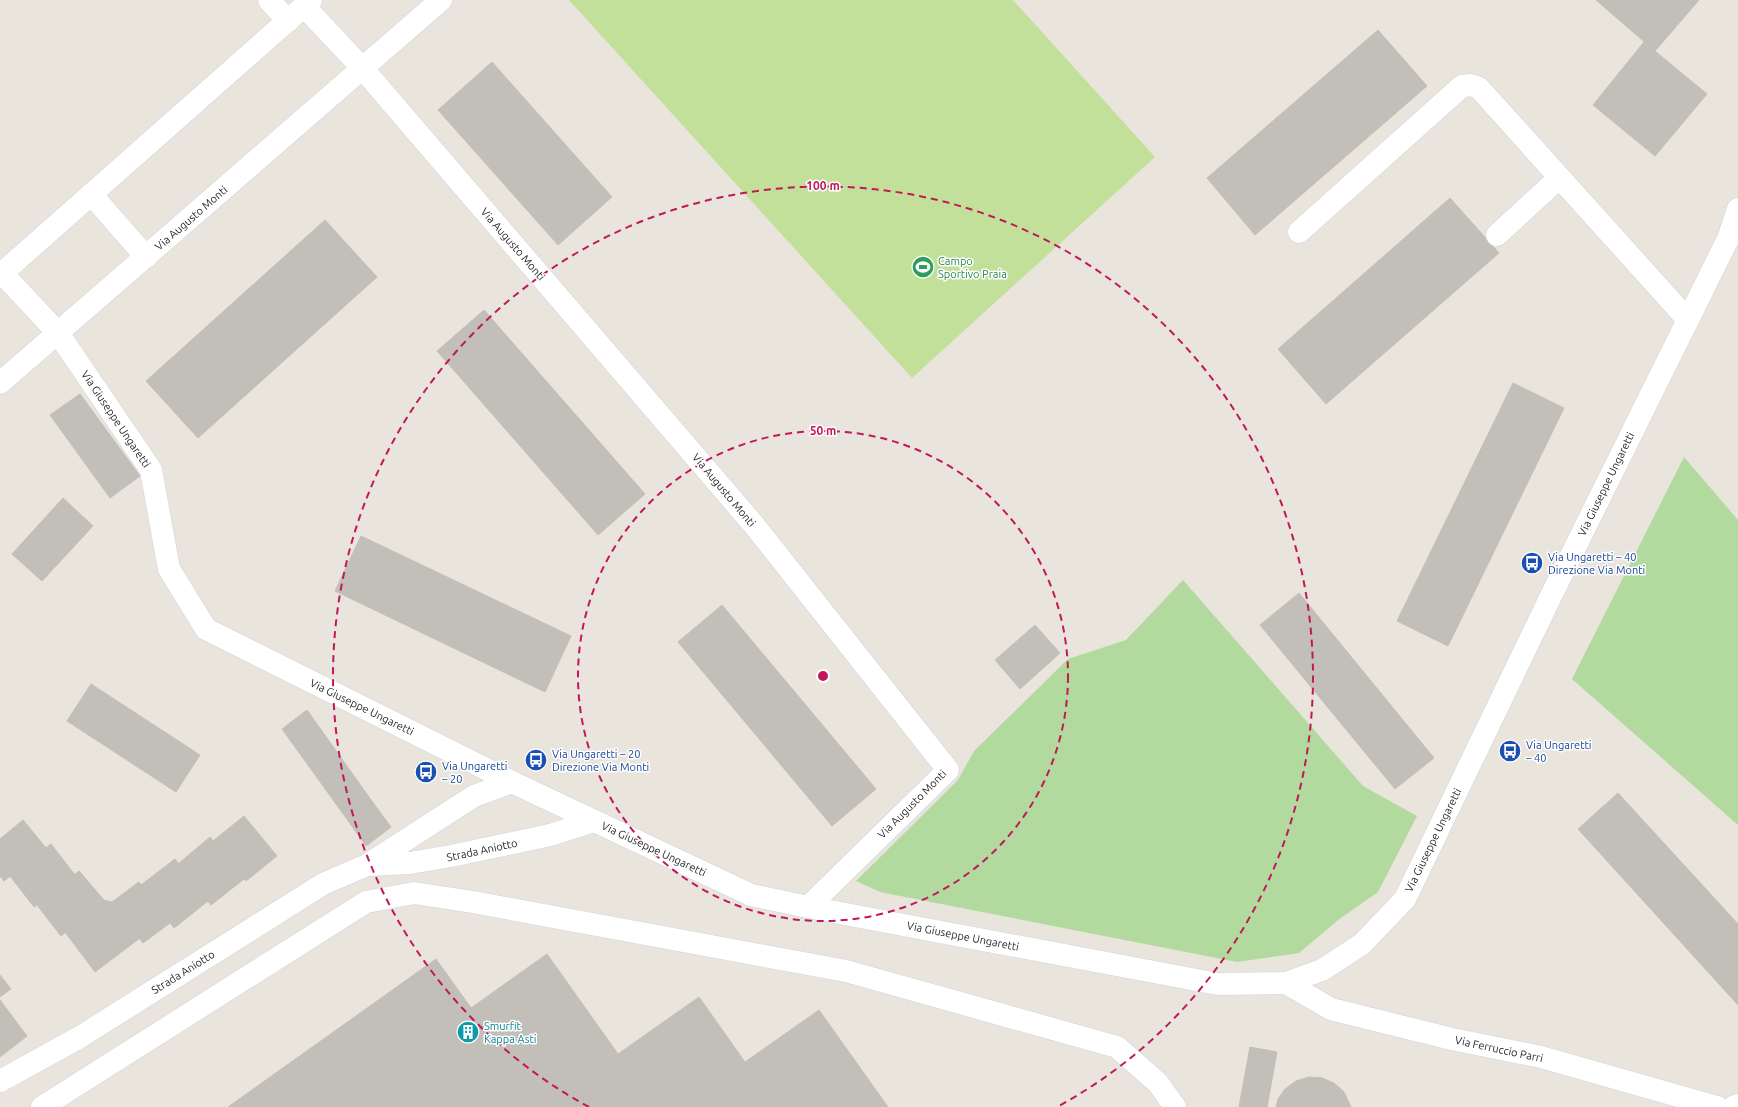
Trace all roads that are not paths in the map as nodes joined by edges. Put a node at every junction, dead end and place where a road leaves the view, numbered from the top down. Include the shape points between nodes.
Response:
1 (269, 0) edge
2 (441, 0) edge
3 (308, 3) edge
4 (288, 21) junction
5 (363, 68) junction
6 (1559, 178) junction
7 (91, 194) junction
8 (1738, 209) edge
9 (1300, 232) dead end
10 (1497, 235) dead end
11 (146, 257) junction
12 (1, 274) edge
13 (1688, 320) junction
14 (58, 333) junction
15 (0, 383) edge
16 (512, 782) junction
17 (594, 821) junction
18 (367, 865) junction
19 (808, 907) junction
20 (1286, 983) junction
21 (0, 1081) edge
22 (1738, 1105) edge
23 (42, 1107) edge
24 (1175, 1107) edge
25 (1717, 1107) edge
26 (1733, 1107) edge

1 - 4 street
2 - 5 street, Via Augusto Monti
3 - 4 street, Via Augusto Monti
3 - 5 street, Via Augusto Monti
4 - 7 street, Via Augusto Monti
5 - 11 street, Via Augusto Monti
5 - 19 street, Via Augusto Monti via 754,525 948,770
6 - 9 street via 1479,88 1462,86
6 - 10 street
6 - 13 street
7 - 11 street, Via Augusto Monti
7 - 12 street, Via Augusto Monti
8 - 13 street, Via Giuseppe Ungaretti via 1728,239
11 - 14 street, Via Augusto Monti
12 - 14 street, Via Giuseppe Ungaretti
13 - 20 street, Via Giuseppe Ungaretti via 1405,899 1362,944 1322,970
14 - 15 street, Via Augusto Monti
14 - 16 street, Via Giuseppe Ungaretti via 151,470 169,569 206,629
16 - 17 street, Via Giuseppe Ungaretti
16 - 18 street, Strada Aniotto via 474,796
17 - 18 street, Strada Aniotto via 550,836 410,864
17 - 19 street, Via Giuseppe Ungaretti via 751,895
18 - 21 street, Strada Aniotto via 323,884 80,1037
19 - 20 street, Via Giuseppe Ungaretti via 1218,984
20 - 25 street, Via Ferruccio Parri via 1331,1009 1452,1039 1541,1057
22 - 26 street
23 - 24 street via 366,902 414,893 846,971 1116,1047 1158,1083

